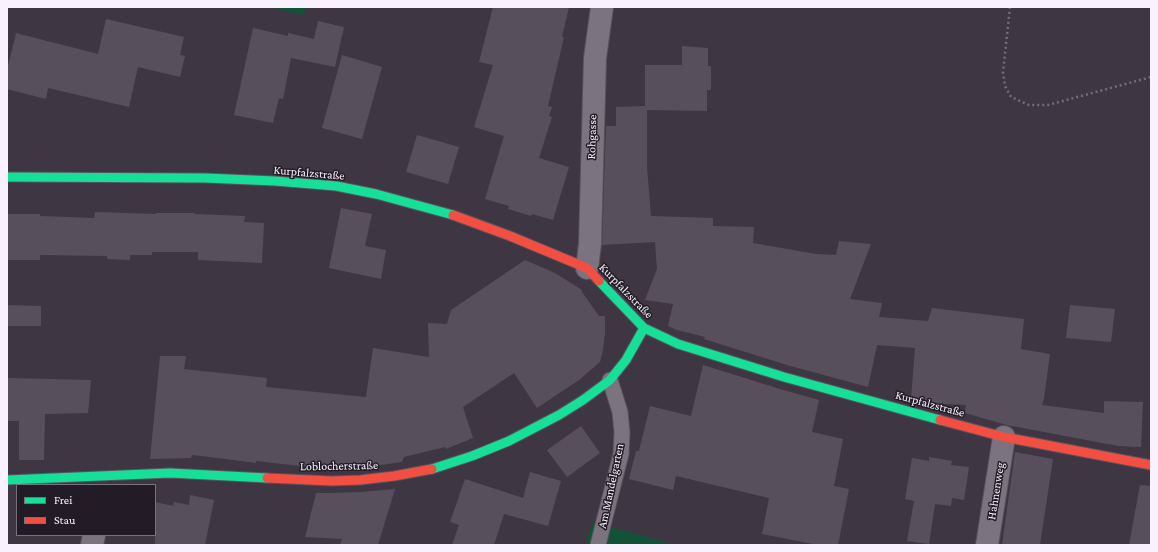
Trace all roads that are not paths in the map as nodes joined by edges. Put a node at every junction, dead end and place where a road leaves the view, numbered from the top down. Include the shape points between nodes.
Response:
1 (602, 7) edge
2 (7, 178) edge
3 (587, 268) junction
4 (644, 328) junction
5 (610, 380) junction
6 (1004, 437) junction
7 (1151, 465) edge
8 (7, 480) edge
9 (107, 480) edge
10 (598, 545) edge
11 (987, 545) edge

1 - 3 street, Rohgasse via 595,58 590,244
2 - 3 street, Kurpfalzstraße via 205,178 336,186 376,194 446,214 510,236
3 - 4 street, Kurpfalzstraße
4 - 5 street, Loblocherstraße via 626,360
4 - 6 street, Kurpfalzstraße via 678,344 719,357
5 - 9 street, Loblocherstraße via 560,415 509,441 472,456 421,471 360,480 170,473
5 - 10 lane, Am Mandelgarten via 620,412 621,454
6 - 7 street, Kurpfalzstraße
6 - 11 street, Hahnenweg
8 - 9 street, Loblocherstraße

